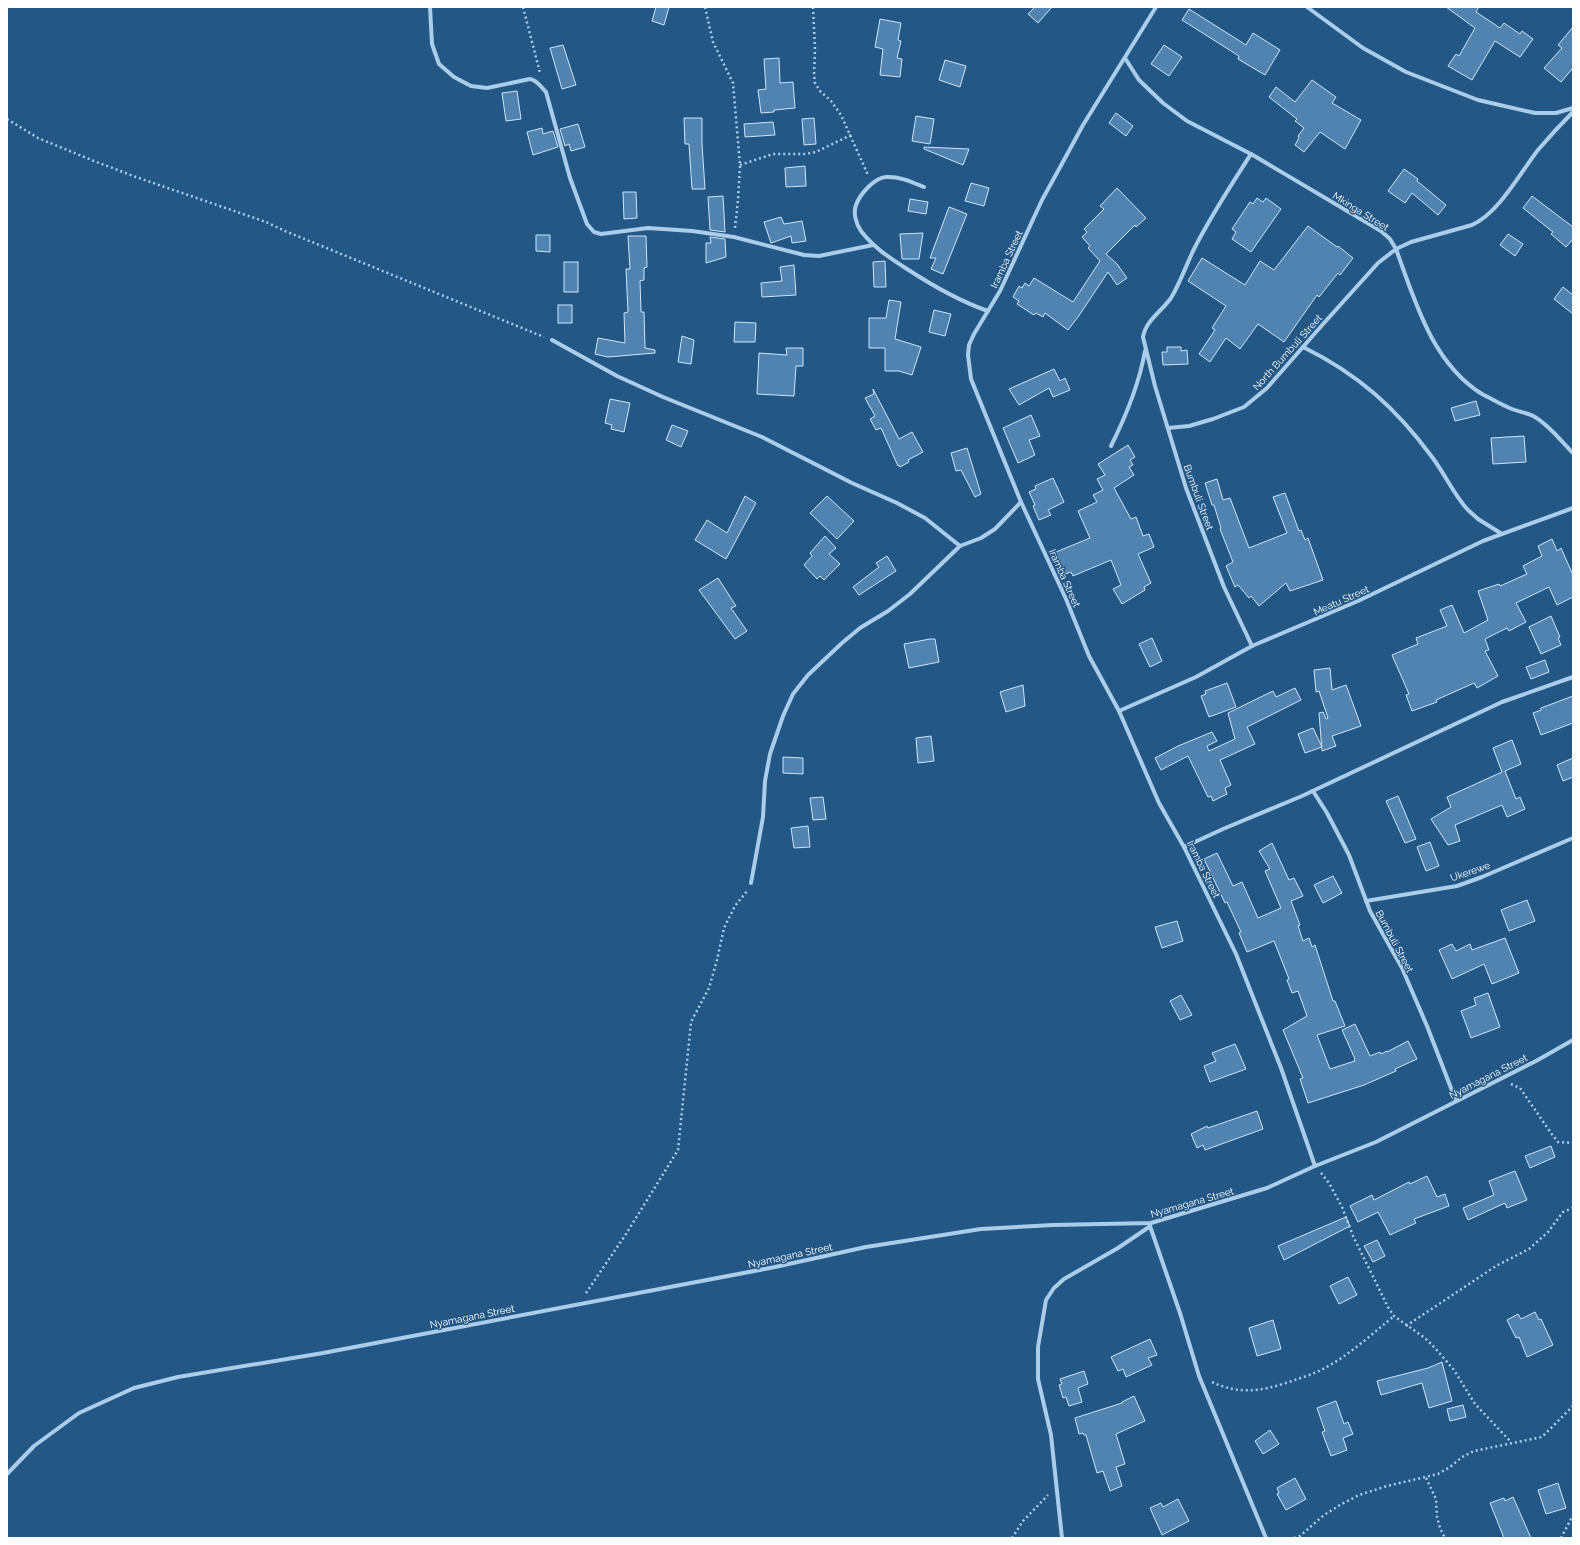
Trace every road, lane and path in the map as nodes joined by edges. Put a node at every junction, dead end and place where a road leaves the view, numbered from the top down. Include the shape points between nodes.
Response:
1 (430, 7) edge
2 (523, 7) edge
3 (704, 7) edge
4 (813, 7) edge
5 (1156, 7) edge
6 (1307, 7) edge
7 (1126, 58) junction
8 (546, 92) junction
9 (1573, 108) edge
10 (1573, 112) edge
11 (7, 119) edge
12 (851, 135) junction
13 (1251, 154) junction
14 (740, 165) junction
15 (872, 183) junction
16 (924, 187) dead end
17 (734, 237) junction
18 (873, 246) junction
19 (1396, 249) junction
20 (988, 311) junction
21 (552, 340) joint
22 (1303, 346) junction
23 (1145, 349) junction
24 (1168, 428) junction
25 (1111, 446) dead end
26 (1573, 453) edge
27 (1021, 502) junction
28 (1573, 508) edge
29 (1502, 534) junction
30 (960, 546) junction
31 (1252, 646) junction
32 (1573, 677) edge
33 (1119, 712) junction
34 (1313, 791) junction
35 (1573, 838) edge
36 (1184, 847) junction
37 (751, 883) joint
38 (1366, 901) junction
39 (1573, 1040) edge
40 (1500, 1079) junction
41 (1456, 1101) junction
42 (1573, 1142) edge
43 (1315, 1166) junction
44 (1573, 1208) edge
45 (1151, 1222) junction
46 (1149, 1227) junction
47 (578, 1304) junction
48 (1394, 1316) junction
49 (1406, 1326) junction
50 (1199, 1376) junction
51 (1573, 1406) edge
52 (1511, 1442) junction
53 (7, 1474) edge
54 (1426, 1478) junction
55 (1055, 1485) junction
56 (1573, 1518) edge
57 (1012, 1538) edge
58 (1062, 1538) edge
59 (1266, 1538) edge
60 (1294, 1538) edge
61 (1445, 1538) edge
62 (1561, 1538) edge

1 - 8 street via 432,44 439,64 454,77 471,86 487,88 530,79
2 - 8 path via 532,48
3 - 14 path via 714,42 733,83
4 - 12 path via 815,83 841,115
5 - 7 street, Iramba Street
6 - 9 street via 1363,48 1406,72 1478,100 1535,113 1556,113
7 - 13 street, Mkinga Street via 1139,80 1163,103 1187,121
7 - 20 street, Iramba Street via 1083,125 1042,200 1006,279
8 - 17 street via 570,178 587,224 594,232 601,234 648,228
10 - 19 street, North Bumbuli Street via 1538,150 1482,221
11 - 21 path via 38,138 136,177 266,222
12 - 14 path via 816,152 773,154
12 - 15 path
13 - 19 street, Mkinga Street via 1382,231
13 - 23 street, Bumbuli Street via 1214,212 1170,299 1144,330
14 - 17 path
15 - 16 street via 884,177 896,177
15 - 18 street via 856,205 855,216 859,229
17 - 18 street via 804,255 819,256
18 - 20 street via 938,289
19 - 22 street, North Bumbuli Street via 1378,263
19 - 26 street, Mkinga Street via 1424,320 1446,361 1481,393 1535,417
20 - 27 street, Iramba Street via 969,345 971,379
21 - 30 street via 617,376 762,437 897,503 925,518
22 - 24 street, North Bumbuli Street via 1267,388 1244,407 1189,426
22 - 29 street via 1330,360 1383,401 1417,438 1468,510
23 - 24 street, Bumbuli Street
23 - 25 street, Bumbuli Street via 1142,368 1132,397
24 - 31 street, Bumbuli Street via 1186,488 1224,587
27 - 30 street via 995,529
27 - 33 street, Iramba Street via 1066,599 1088,656
28 - 29 street, Meatu Street
29 - 31 street, Meatu Street via 1358,602
30 - 37 street via 910,594 842,643 808,675 793,694 770,754 765,781 764,817
31 - 33 street, Meatu Street via 1196,677
32 - 34 street via 1502,702
33 - 36 street, Iramba Street via 1159,803
34 - 36 street
34 - 38 street, Bumbuli Street via 1349,855
35 - 38 street, Ukerewe via 1457,886
36 - 43 street, Iramba Street via 1236,954 1281,1068
37 - 47 path via 724,928 709,988 691,1022 678,1150 626,1234
38 - 41 street, Bumbuli Street via 1402,968
39 - 40 street, Nyamagana Street
40 - 41 street, Nyamagana Street
40 - 42 path via 1520,1088 1558,1142
41 - 43 street, Nyamagana Street via 1376,1142
43 - 45 street, Nyamagana Street via 1267,1188
43 - 48 path via 1329,1183 1342,1207 1380,1293
44 - 49 path via 1563,1212 1548,1232 1529,1249 1496,1266
45 - 46 street
45 - 47 street, Nyamagana Street via 981,1229 866,1247
46 - 50 street via 1180,1313
46 - 55 street via 1064,1279 1046,1300 1038,1347 1038,1379 1051,1435
47 - 53 street, Nyamagana Street via 323,1353 178,1377 134,1388 79,1413 34,1446
48 - 49 path
48 - 50 path via 1335,1362 1284,1384 1261,1390 1233,1390
49 - 52 path via 1436,1348 1454,1370 1475,1404
50 - 59 street
51 - 52 path via 1542,1437
52 - 54 path via 1474,1451 1438,1474
54 - 60 path via 1359,1495 1340,1505
54 - 61 path via 1436,1499 1437,1517
55 - 57 path via 1023,1521
55 - 58 street
56 - 62 path

